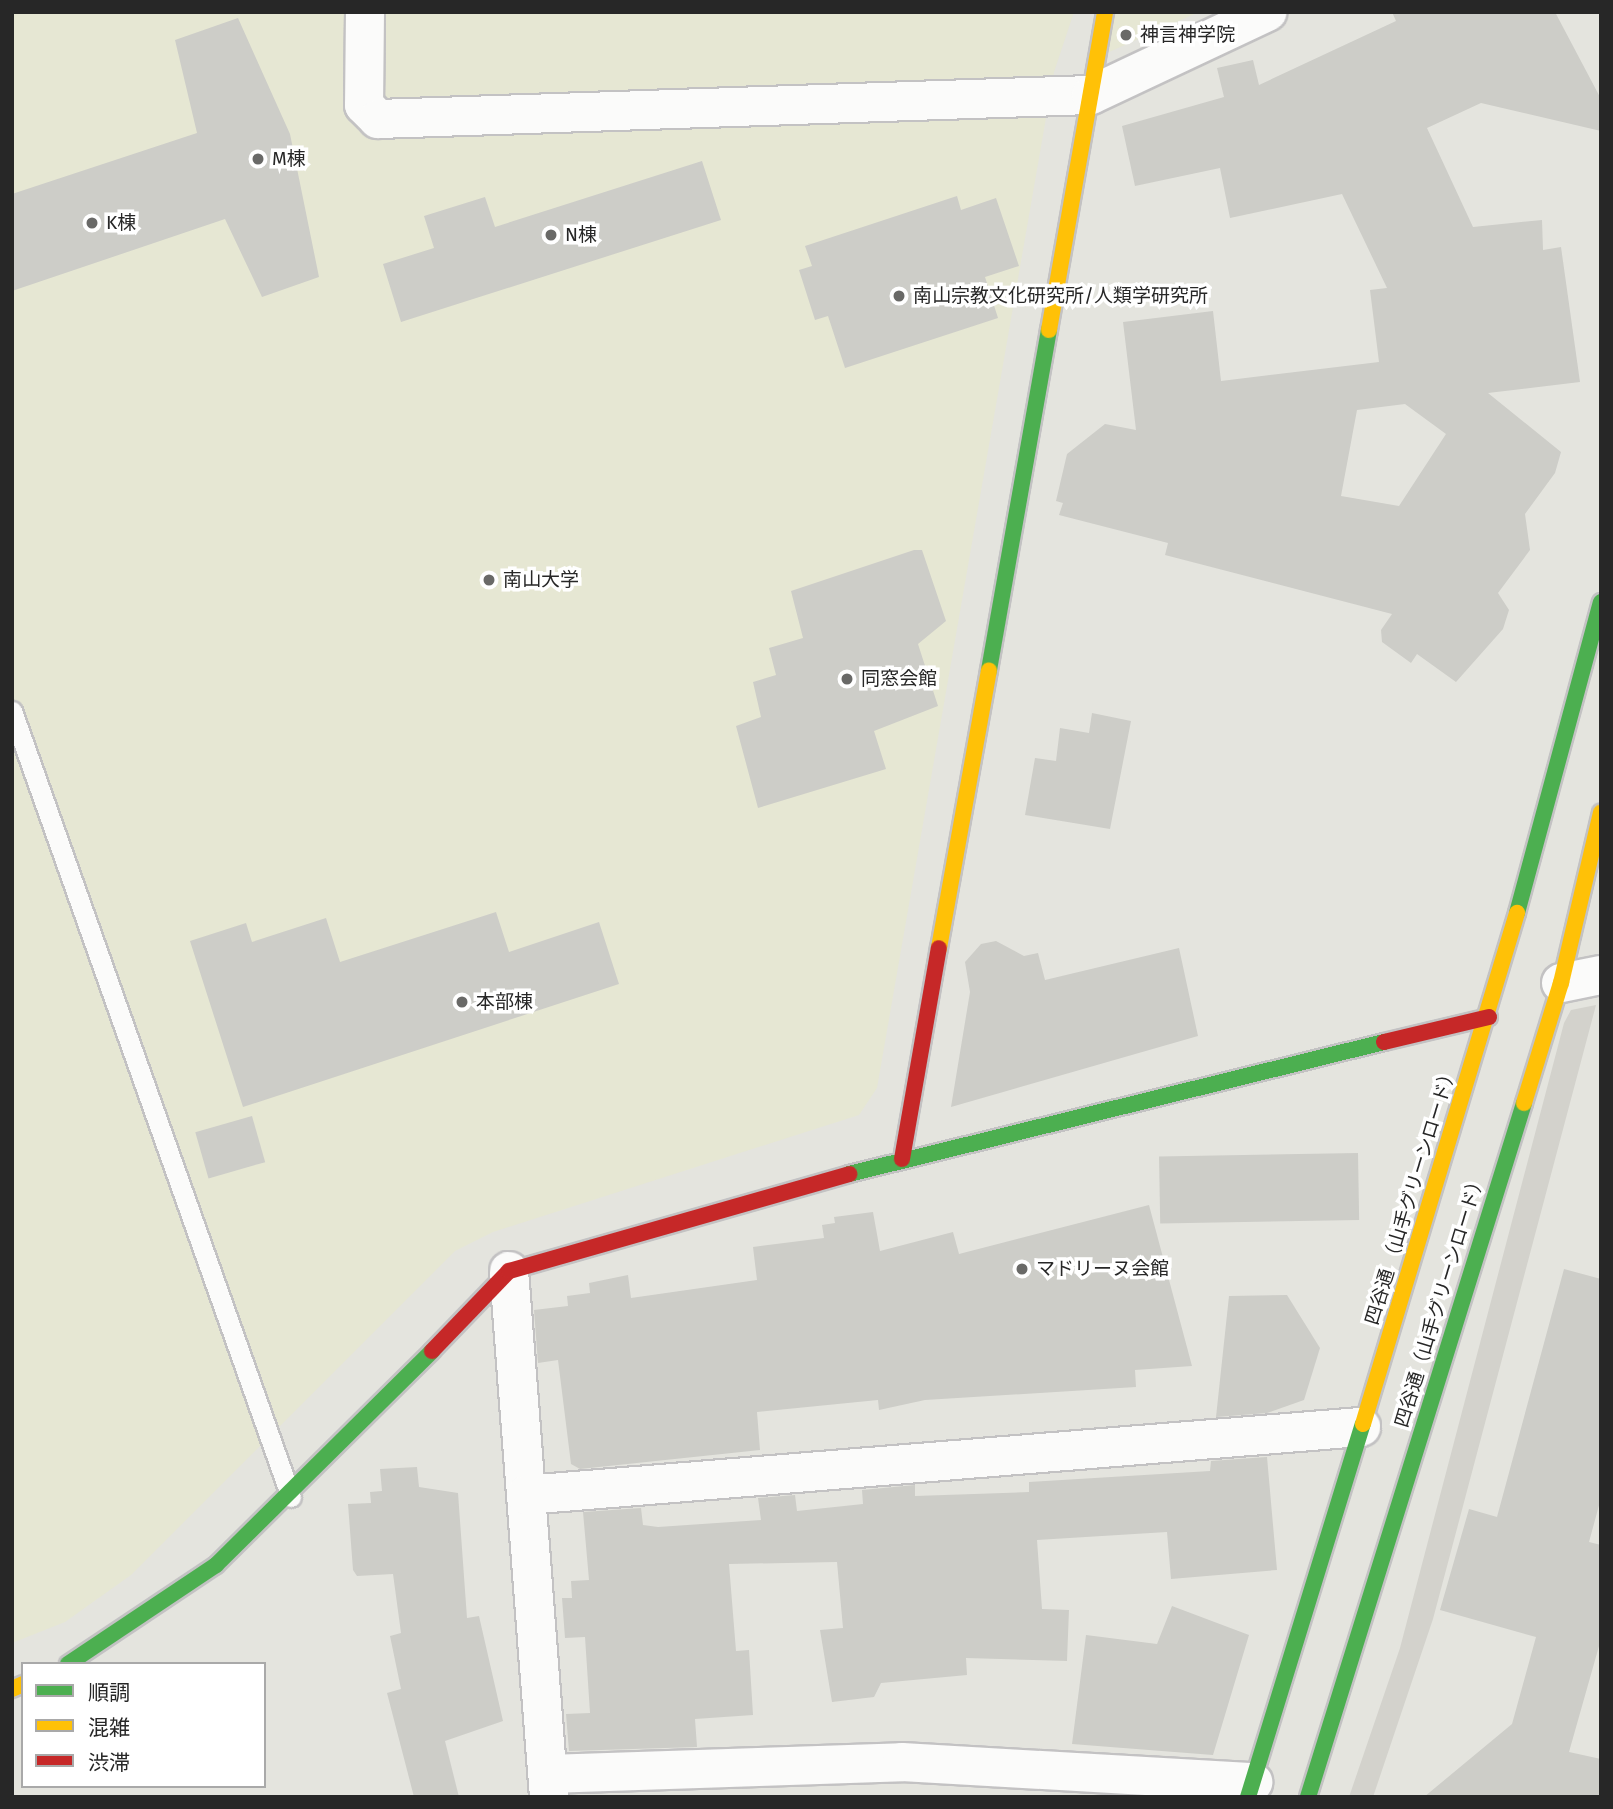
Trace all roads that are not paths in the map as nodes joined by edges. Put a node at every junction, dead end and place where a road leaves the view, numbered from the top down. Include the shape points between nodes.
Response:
1 (365, 12) edge
2 (1105, 12) edge
3 (1267, 12) edge
4 (1091, 95) junction
5 (1601, 602) edge
6 (12, 711) edge
7 (1601, 813) edge
8 (1601, 975) edge
9 (1561, 983) junction
10 (1489, 1017) junction
11 (902, 1159) junction
12 (509, 1271) junction
13 (1361, 1427) junction
14 (526, 1495) junction
15 (291, 1497) junction
16 (71, 1662) edge
17 (549, 1786) edge
18 (1251, 1789) edge
19 (1308, 1797) edge

1 - 4 street via 364,105 378,120
2 - 4 street
3 - 4 street
4 - 11 street
5 - 10 street, 四谷通 （山手グリーンロード）
6 - 15 lane
7 - 9 street, 四谷通（山手グリーンロード）
8 - 9 street
9 - 19 street, 四谷通（山手グリーンロード）
10 - 11 street
10 - 13 street, 四谷通 （山手グリーンロード）
11 - 12 street
12 - 14 street
12 - 15 street
13 - 14 street
13 - 18 street, 四谷通 （山手グリーンロード）
14 - 17 street
15 - 16 street via 216,1565
17 - 18 street via 902,1762

